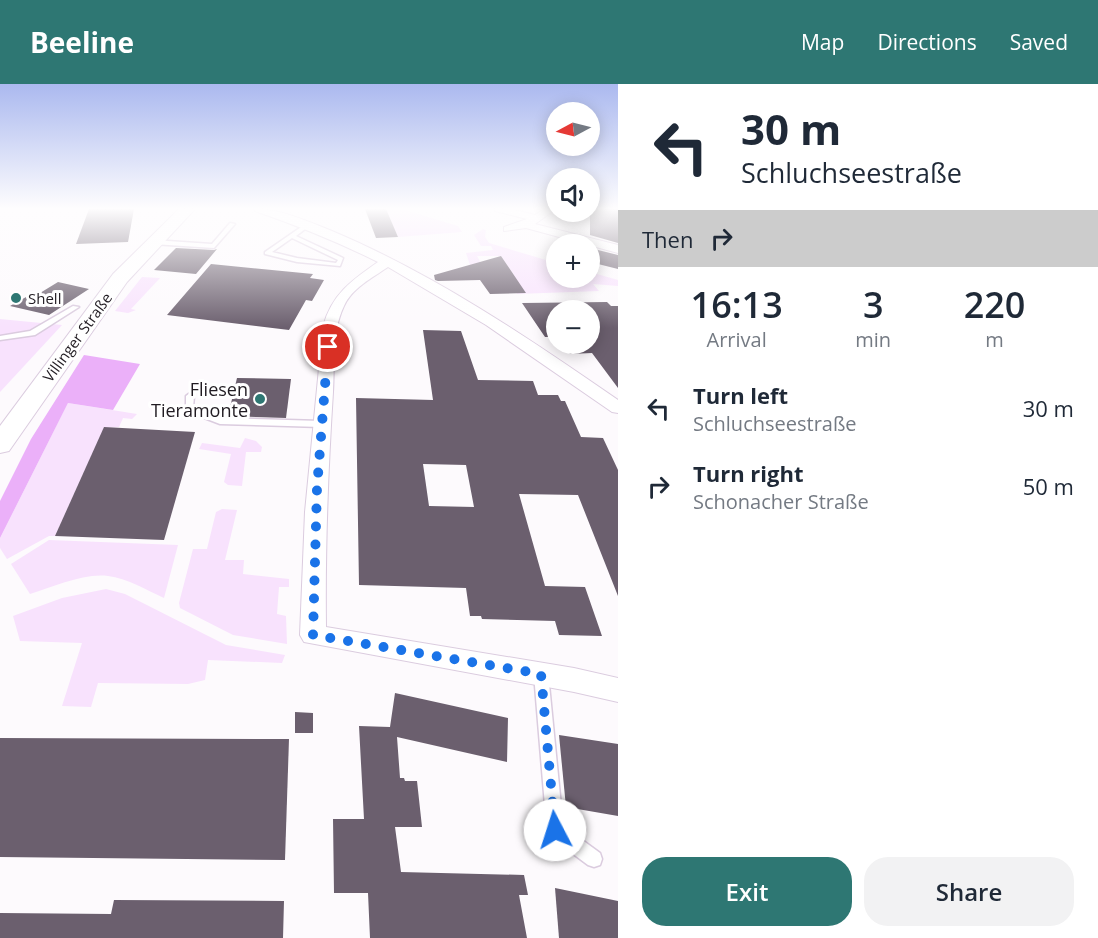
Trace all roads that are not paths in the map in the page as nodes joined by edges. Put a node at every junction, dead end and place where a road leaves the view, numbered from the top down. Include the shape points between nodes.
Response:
1 (147, 249) edge
2 (273, 249) edge
3 (319, 249) edge
4 (358, 249) edge
5 (386, 262) junction
6 (83, 308) junction
7 (0, 338) edge
8 (190, 396) dead end
9 (618, 408) edge
10 (321, 424) junction
11 (0, 445) edge
12 (541, 674) junction
13 (618, 690) edge
14 (594, 860) dead end

1 - 6 main road, Villinger Straße via 120,278
2 - 3 lane via 267,253 338,265 341,259
4 - 5 street
5 - 9 street via 530,346
5 - 10 street via 353,285 337,306 330,328
6 - 7 lane via 32,333
6 - 11 main road, Villinger Straße
8 - 10 lane via 189,410 220,421
10 - 12 street via 313,635
12 - 13 street
12 - 14 lane via 555,830

